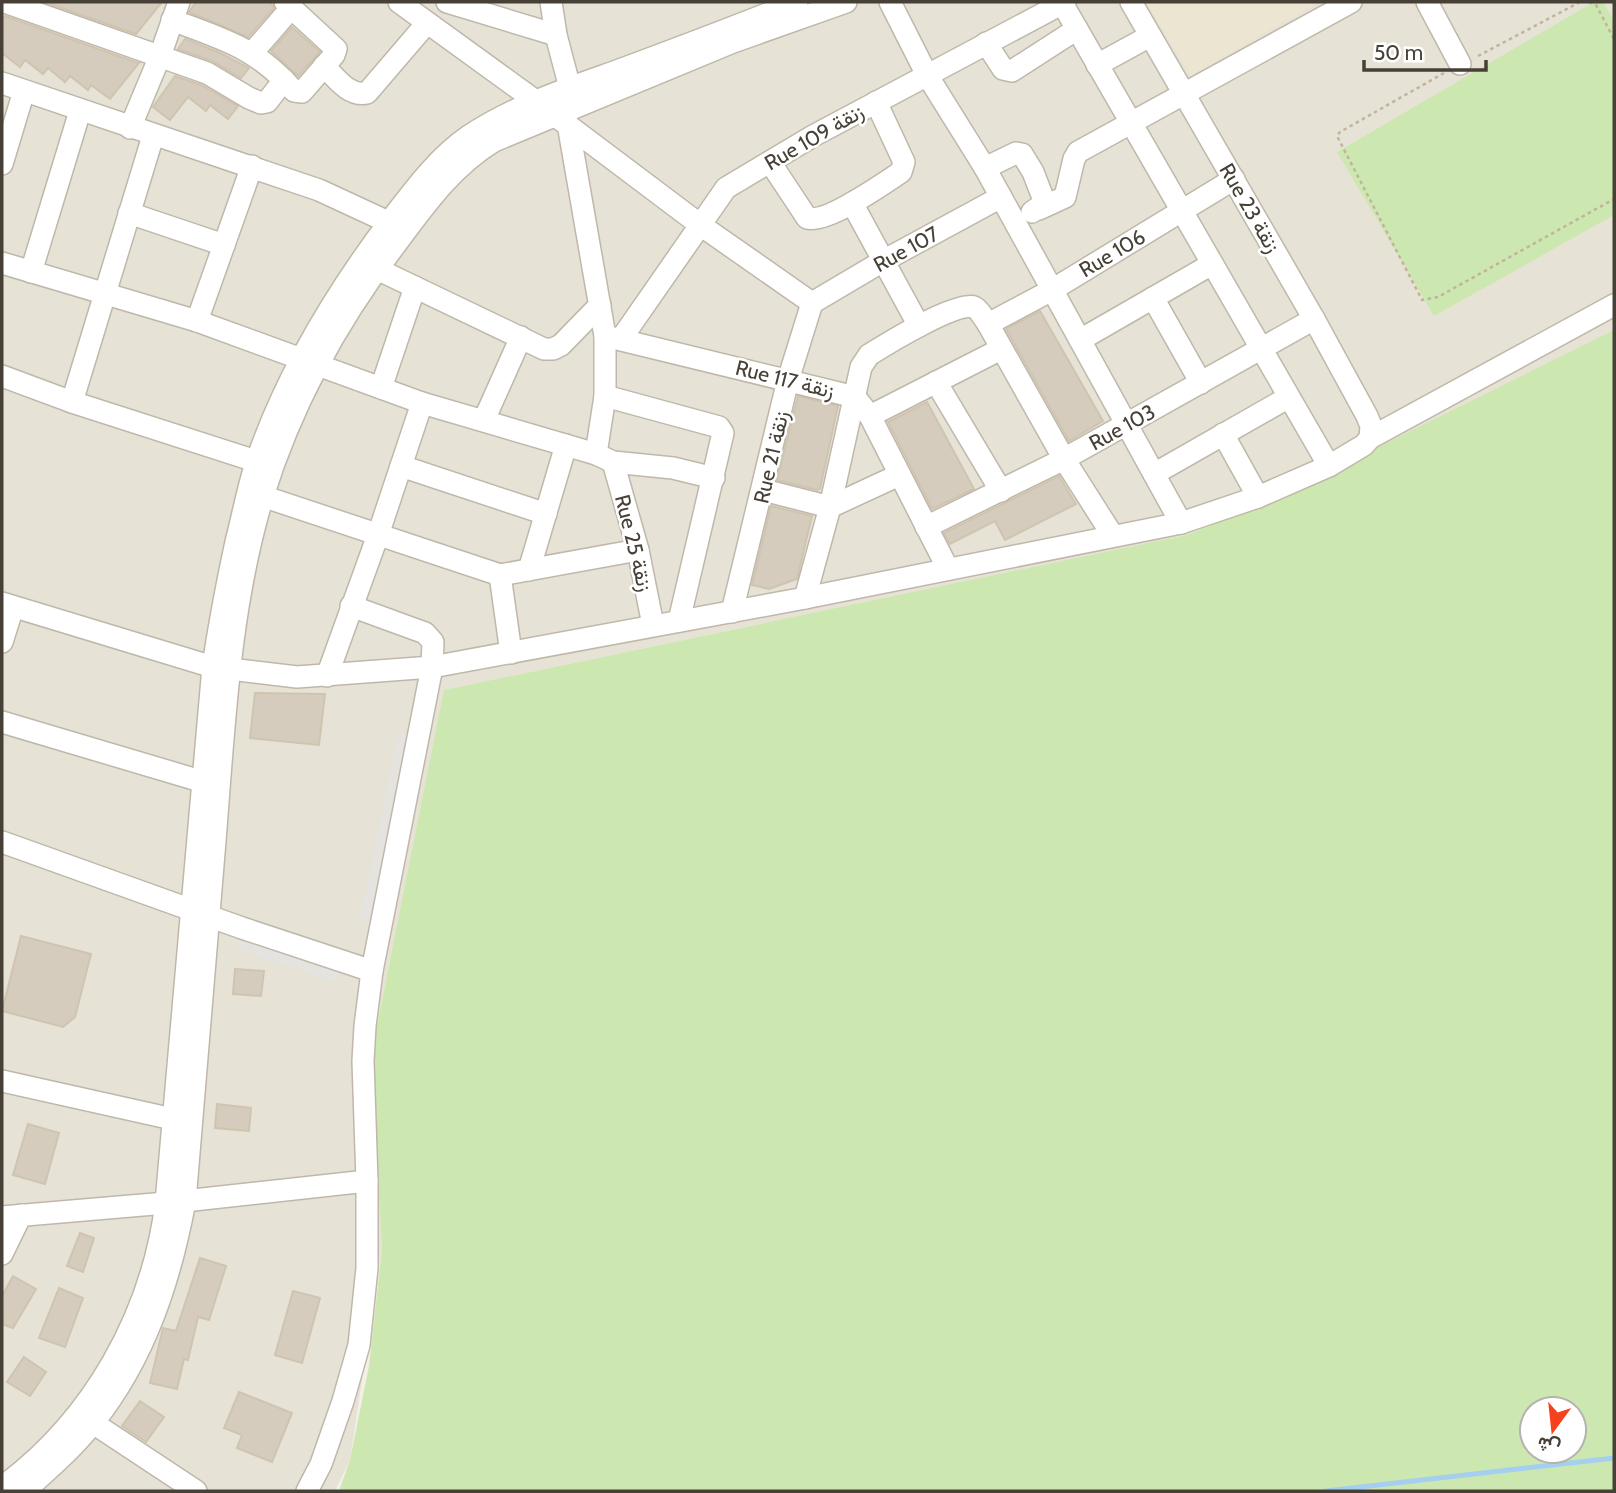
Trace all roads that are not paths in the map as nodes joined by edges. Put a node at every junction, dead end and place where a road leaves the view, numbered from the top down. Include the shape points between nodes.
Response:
1 (5, 2) edge
2 (399, 2) edge
3 (446, 2) edge
4 (551, 2) edge
5 (797, 2) edge
6 (846, 2) edge
7 (890, 2) edge
8 (1131, 2) edge
9 (1350, 2) edge
10 (1427, 2) edge
11 (1064, 3) edge
12 (289, 5) edge
13 (471, 6) edge
14 (176, 11) edge
15 (427, 23) junction
16 (1077, 29) junction
17 (556, 35) junction
18 (1150, 36) junction
19 (986, 43) junction
20 (252, 53) junction
21 (160, 56) junction
22 (1460, 64) road end
23 (1097, 65) junction
24 (324, 66) junction
25 (927, 75) junction
26 (284, 80) junction
27 (2, 83) edge
28 (570, 88) junction
29 (24, 92) junction
30 (1183, 92) junction
31 (537, 102) junction
32 (876, 102) junction
33 (80, 111) junction
34 (561, 120) junction
35 (1130, 124) junction
36 (130, 128) junction
37 (153, 136) junction
38 (770, 162) junction
39 (2, 163) edge
40 (252, 166) junction
41 (985, 168) junction
42 (1234, 179) junction
43 (1001, 197) junction
44 (852, 203) junction
45 (1040, 209) junction
46 (1182, 211) junction
47 (129, 213) junction
48 (1014, 221) junction
49 (699, 223) junction
50 (398, 226) junction
51 (224, 244) junction
52 (883, 261) junction
53 (2, 263) edge
54 (1212, 264) junction
55 (377, 269) junction
56 (31, 272) junction
57 (415, 287) junction
58 (1052, 290) junction
59 (104, 295) junction
60 (1153, 298) junction
61 (812, 303) junction
62 (600, 305) junction
63 (1614, 305) edge
64 (1314, 319) junction
65 (197, 321) junction
66 (988, 324) junction
67 (919, 326) junction
68 (521, 337) junction
69 (613, 337) junction
70 (1080, 340) junction
71 (1001, 349) junction
72 (1261, 349) junction
73 (309, 362) junction
74 (2, 376) edge
75 (788, 380) junction
76 (936, 382) junction
77 (1201, 383) junction
78 (381, 388) junction
79 (605, 396) junction
80 (855, 397) junction
81 (1289, 397) junction
82 (72, 402) junction
83 (422, 403) junction
84 (870, 416) junction
85 (484, 420) junction
86 (1127, 424) junction
87 (1368, 427) junction
88 (1223, 434) junction
89 (566, 445) junction
90 (604, 458) junction
91 (1065, 459) junction
92 (265, 464) junction
93 (401, 466) junction
94 (1329, 466) junction
95 (1154, 474) junction
96 (899, 475) junction
97 (714, 478) junction
98 (763, 490) junction
99 (1001, 491) junction
100 (255, 494) junction
101 (1258, 497) junction
102 (830, 507) junction
103 (546, 514) junction
104 (1181, 523) junction
105 (926, 527) junction
106 (378, 535) junction
107 (1113, 536) junction
108 (638, 550) junction
109 (948, 569) junction
110 (529, 570) junction
111 (500, 575) junction
112 (805, 598) junction
113 (7, 605) edge
114 (351, 606) junction
115 (732, 611) junction
116 (679, 621) junction
117 (653, 625) junction
118 (2, 642) edge
119 (511, 653) junction
120 (432, 667) junction
121 (221, 668) junction
122 (327, 676) junction
123 (2, 722) edge
124 (211, 784) junction
125 (2, 842) edge
126 (200, 914) junction
127 (372, 971) junction
128 (2, 1081) edge
129 (182, 1122) junction
130 (367, 1181) junction
131 (176, 1202) junction
132 (11, 1216) edge
133 (2, 1254) edge
134 (85, 1418) junction
135 (2, 1487) edge
136 (25, 1491) edge
137 (196, 1491) edge
138 (307, 1491) edge

1 - 21 street
2 - 15 street
3 - 13 street
4 - 17 street
5 - 28 street
6 - 34 street via 733,42
7 - 25 street
8 - 18 street, Rue 23 زنقة
9 - 30 street
10 - 22 street
11 - 16 street
11 - 19 street, Rue 109 زنقة
12 - 20 street
12 - 24 street via 335,46
13 - 17 street
14 - 20 street
14 - 21 street
15 - 24 street via 367,93 358,95 350,90
15 - 31 street
16 - 19 street via 1012,71 1003,69
16 - 23 street
17 - 28 street
18 - 23 street
18 - 30 street, Rue 23 زنقة
19 - 25 street, Rue 109 زنقة
20 - 26 street
21 - 26 street via 207,73 261,103 271,98
21 - 36 street
23 - 35 street
24 - 26 street via 302,92 294,91
25 - 32 street, Rue 109 زنقة
25 - 41 street
27 - 29 street
28 - 31 street
29 - 33 street
29 - 39 street
30 - 35 street
30 - 42 street, Rue 23 زنقة
31 - 34 street
31 - 50 street via 488,125 454,148 413,190
32 - 38 street, Rue 109 زنقة
32 - 44 street via 904,167
33 - 36 street
33 - 56 street
34 - 49 street
34 - 50 street via 477,151
34 - 62 street
35 - 45 street via 1078,152 1065,198
35 - 46 street
36 - 37 street
37 - 40 street
37 - 47 street
38 - 44 street via 807,218 817,219
38 - 49 street, Rue 109 زنقة via 726,188
40 - 50 street
40 - 51 street
41 - 43 street
41 - 45 street via 1022,154 1044,197
42 - 46 street, Rue 106
42 - 64 street, Rue 23 زنقة
43 - 48 street
43 - 52 street, Rue 107
44 - 52 street
45 - 48 street
46 - 54 street
46 - 58 street, Rue 106
47 - 51 street
47 - 59 street
48 - 58 street
49 - 61 street
49 - 69 street, Rue 109 زنقة
50 - 55 street
50 - 73 street via 324,316
51 - 65 street
52 - 61 street, Rue 107
52 - 67 street
53 - 56 street
54 - 60 street
54 - 72 street
55 - 57 street
55 - 73 street
56 - 59 street
57 - 68 street
57 - 78 street
58 - 66 street, Rue 106
58 - 70 street
59 - 65 street
59 - 82 street
60 - 70 street
60 - 77 street
61 - 75 street, Rue 21 زنقة
62 - 68 street via 558,348 544,348
62 - 69 street
63 - 87 street
64 - 72 street, Rue 103
64 - 87 street, Rue 23 زنقة
65 - 73 street
66 - 67 street via 977,309 965,306
66 - 71 street
67 - 80 street via 869,355 861,367
68 - 85 street
69 - 75 street, Rue 117 زنقة
69 - 79 street
70 - 86 street
71 - 76 street
71 - 91 street
72 - 77 street, Rue 103
72 - 81 street
73 - 78 street
73 - 92 street via 296,410
74 - 82 street
75 - 80 street, Rue 117 زنقة
75 - 98 street, Rue 21 زنقة
76 - 84 street
76 - 99 street
77 - 86 street, Rue 103
78 - 83 street
79 - 90 street
79 - 97 street via 722,430
80 - 84 street, Rue 117 زنقة
80 - 102 street
81 - 88 street
81 - 94 street
82 - 92 street
83 - 85 street
83 - 93 street
84 - 96 street, Rue 117 زنقة
85 - 89 street
86 - 91 street, Rue 103
86 - 95 street
87 - 94 street via 1364,445
88 - 95 street
88 - 101 street
89 - 90 street
89 - 103 street
90 - 97 street
90 - 108 street, Rue 25 زنقة
91 - 99 street, Rue 103
91 - 107 street
92 - 100 street
93 - 103 street
93 - 106 street
94 - 101 street
95 - 104 street
96 - 102 street
96 - 105 street, Rue 117 زنقة
97 - 116 street
98 - 102 street
98 - 115 street, Rue 21 زنقة
99 - 105 street, Rue 103
100 - 106 street
100 - 121 street via 228,579
101 - 104 street
102 - 112 street
103 - 110 street
104 - 107 street
105 - 109 street, Rue 117 زنقة
106 - 111 street
106 - 114 street
107 - 109 street
108 - 110 street
108 - 117 street, Rue 25 زنقة
109 - 112 street
110 - 111 street
111 - 119 street
112 - 115 street
113 - 118 street
113 - 121 street
114 - 120 street via 431,638
114 - 122 street
115 - 116 street
116 - 117 street
117 - 119 street
119 - 120 street
120 - 122 street
120 - 127 street
121 - 122 street
121 - 124 street
123 - 124 street
124 - 126 street
125 - 126 street
126 - 127 street
126 - 129 street
127 - 130 street via 363,1061
128 - 129 street
129 - 131 street
130 - 131 street
130 - 138 street via 367,1268 359,1345 321,1464
131 - 132 street
131 - 134 street via 162,1237 150,1303 121,1349 107,1387
132 - 133 street
134 - 135 street
134 - 136 street
134 - 137 street

